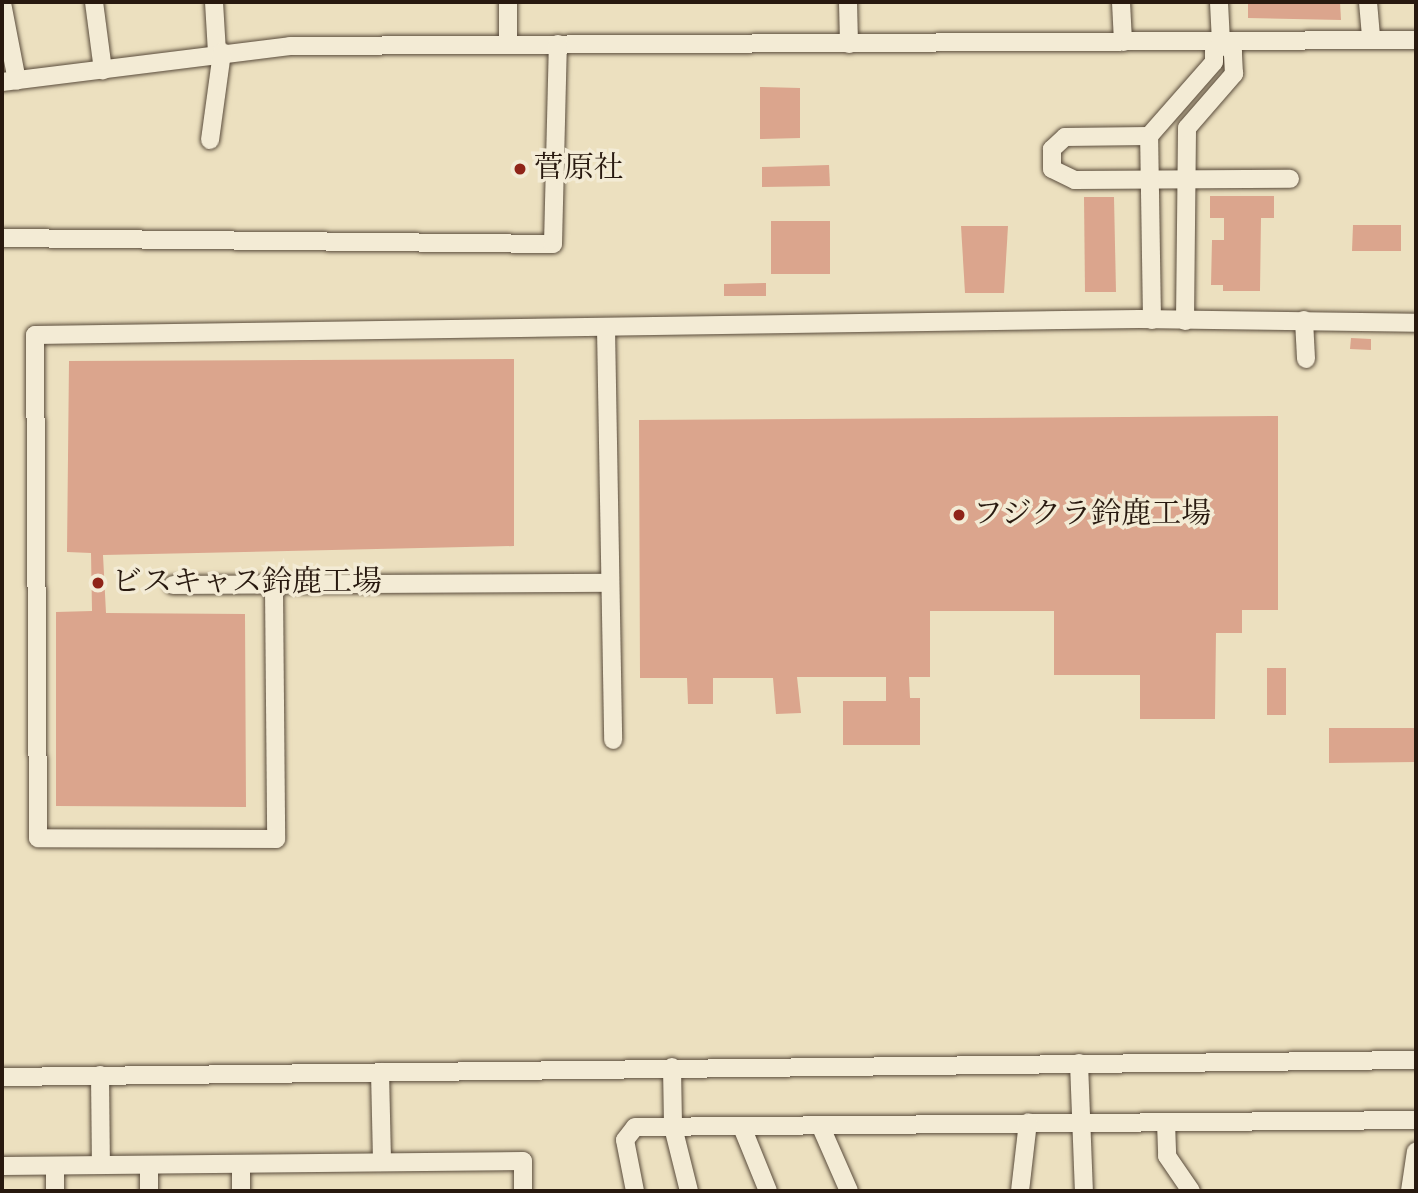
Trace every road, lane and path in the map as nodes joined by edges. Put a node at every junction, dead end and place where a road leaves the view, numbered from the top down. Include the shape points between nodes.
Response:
1 (94, 2) edge
2 (214, 2) edge
3 (508, 2) edge
4 (848, 2) edge
5 (1121, 2) edge
6 (1219, 2) edge
7 (1368, 2) edge
8 (2, 3) edge
9 (1371, 40) junction
10 (1416, 40) edge
11 (1124, 42) junction
12 (1221, 42) junction
13 (508, 44) junction
14 (558, 44) junction
15 (849, 44) junction
16 (219, 52) junction
17 (103, 69) junction
18 (9, 82) edge
19 (1149, 136) junction
20 (210, 140) dead end
21 (1186, 179) junction
22 (1290, 179) dead end
23 (1149, 180) junction
24 (2, 238) edge
25 (1152, 320) junction
26 (1304, 320) junction
27 (1185, 321) junction
28 (1416, 323) edge
29 (606, 328) junction
30 (1306, 359) dead end
31 (610, 583) junction
32 (173, 585) dead end
33 (274, 588) junction
34 (613, 740) dead end
35 (1416, 1060) edge
36 (1079, 1063) junction
37 (672, 1067) junction
38 (380, 1072) junction
39 (100, 1075) junction
40 (2, 1077) edge
41 (1416, 1120) edge
42 (1078, 1121) junction
43 (1028, 1122) junction
44 (1166, 1122) junction
45 (821, 1125) junction
46 (673, 1127) junction
47 (742, 1127) junction
48 (1416, 1151) edge
49 (382, 1162) junction
50 (241, 1164) junction
51 (149, 1165) junction
52 (2, 1166) edge
53 (55, 1166) junction
54 (101, 1166) junction
55 (55, 1191) edge
56 (149, 1191) edge
57 (241, 1191) edge
58 (523, 1191) edge
59 (635, 1191) edge
60 (689, 1191) edge
61 (768, 1191) edge
62 (849, 1191) edge
63 (1020, 1191) edge
64 (1084, 1191) edge
65 (1191, 1191) edge
66 (1410, 1191) edge

1 - 17 street
2 - 16 street
3 - 13 street
4 - 15 street
5 - 11 street
6 - 12 street
7 - 9 street
8 - 18 street
9 - 10 street
9 - 12 street
11 - 12 street
11 - 15 street
12 - 19 street via 1214,62
12 - 21 street via 1233,52 1234,74 1187,128
13 - 14 street
13 - 16 street via 290,46
14 - 15 street
14 - 24 street via 553,244
16 - 17 street
16 - 20 street
17 - 18 street
19 - 23 street
19 - 23 street via 1065,137 1057,142 1050,158 1057,175 1065,178
21 - 22 street
21 - 23 street
21 - 27 street
23 - 25 street
25 - 27 street
25 - 29 street
26 - 27 street
26 - 28 street
26 - 30 street
29 - 31 street
29 - 33 street via 35,335 38,838 276,839
31 - 33 street
31 - 34 street
32 - 33 street
35 - 36 street
36 - 37 street
36 - 42 street
37 - 38 street
37 - 46 street
38 - 39 street
38 - 49 street
39 - 40 street
39 - 54 street
41 - 44 street
42 - 43 street
42 - 44 street
42 - 64 street
43 - 45 street
43 - 63 street
44 - 65 street via 1167,1156
45 - 47 street
45 - 62 street
46 - 47 street
46 - 59 street via 628,1131 625,1140
46 - 60 street
47 - 61 street
48 - 66 street
49 - 50 street
49 - 58 street via 523,1161
50 - 51 street
50 - 57 street
51 - 54 street
51 - 56 street
52 - 53 street
53 - 54 street
53 - 55 street

